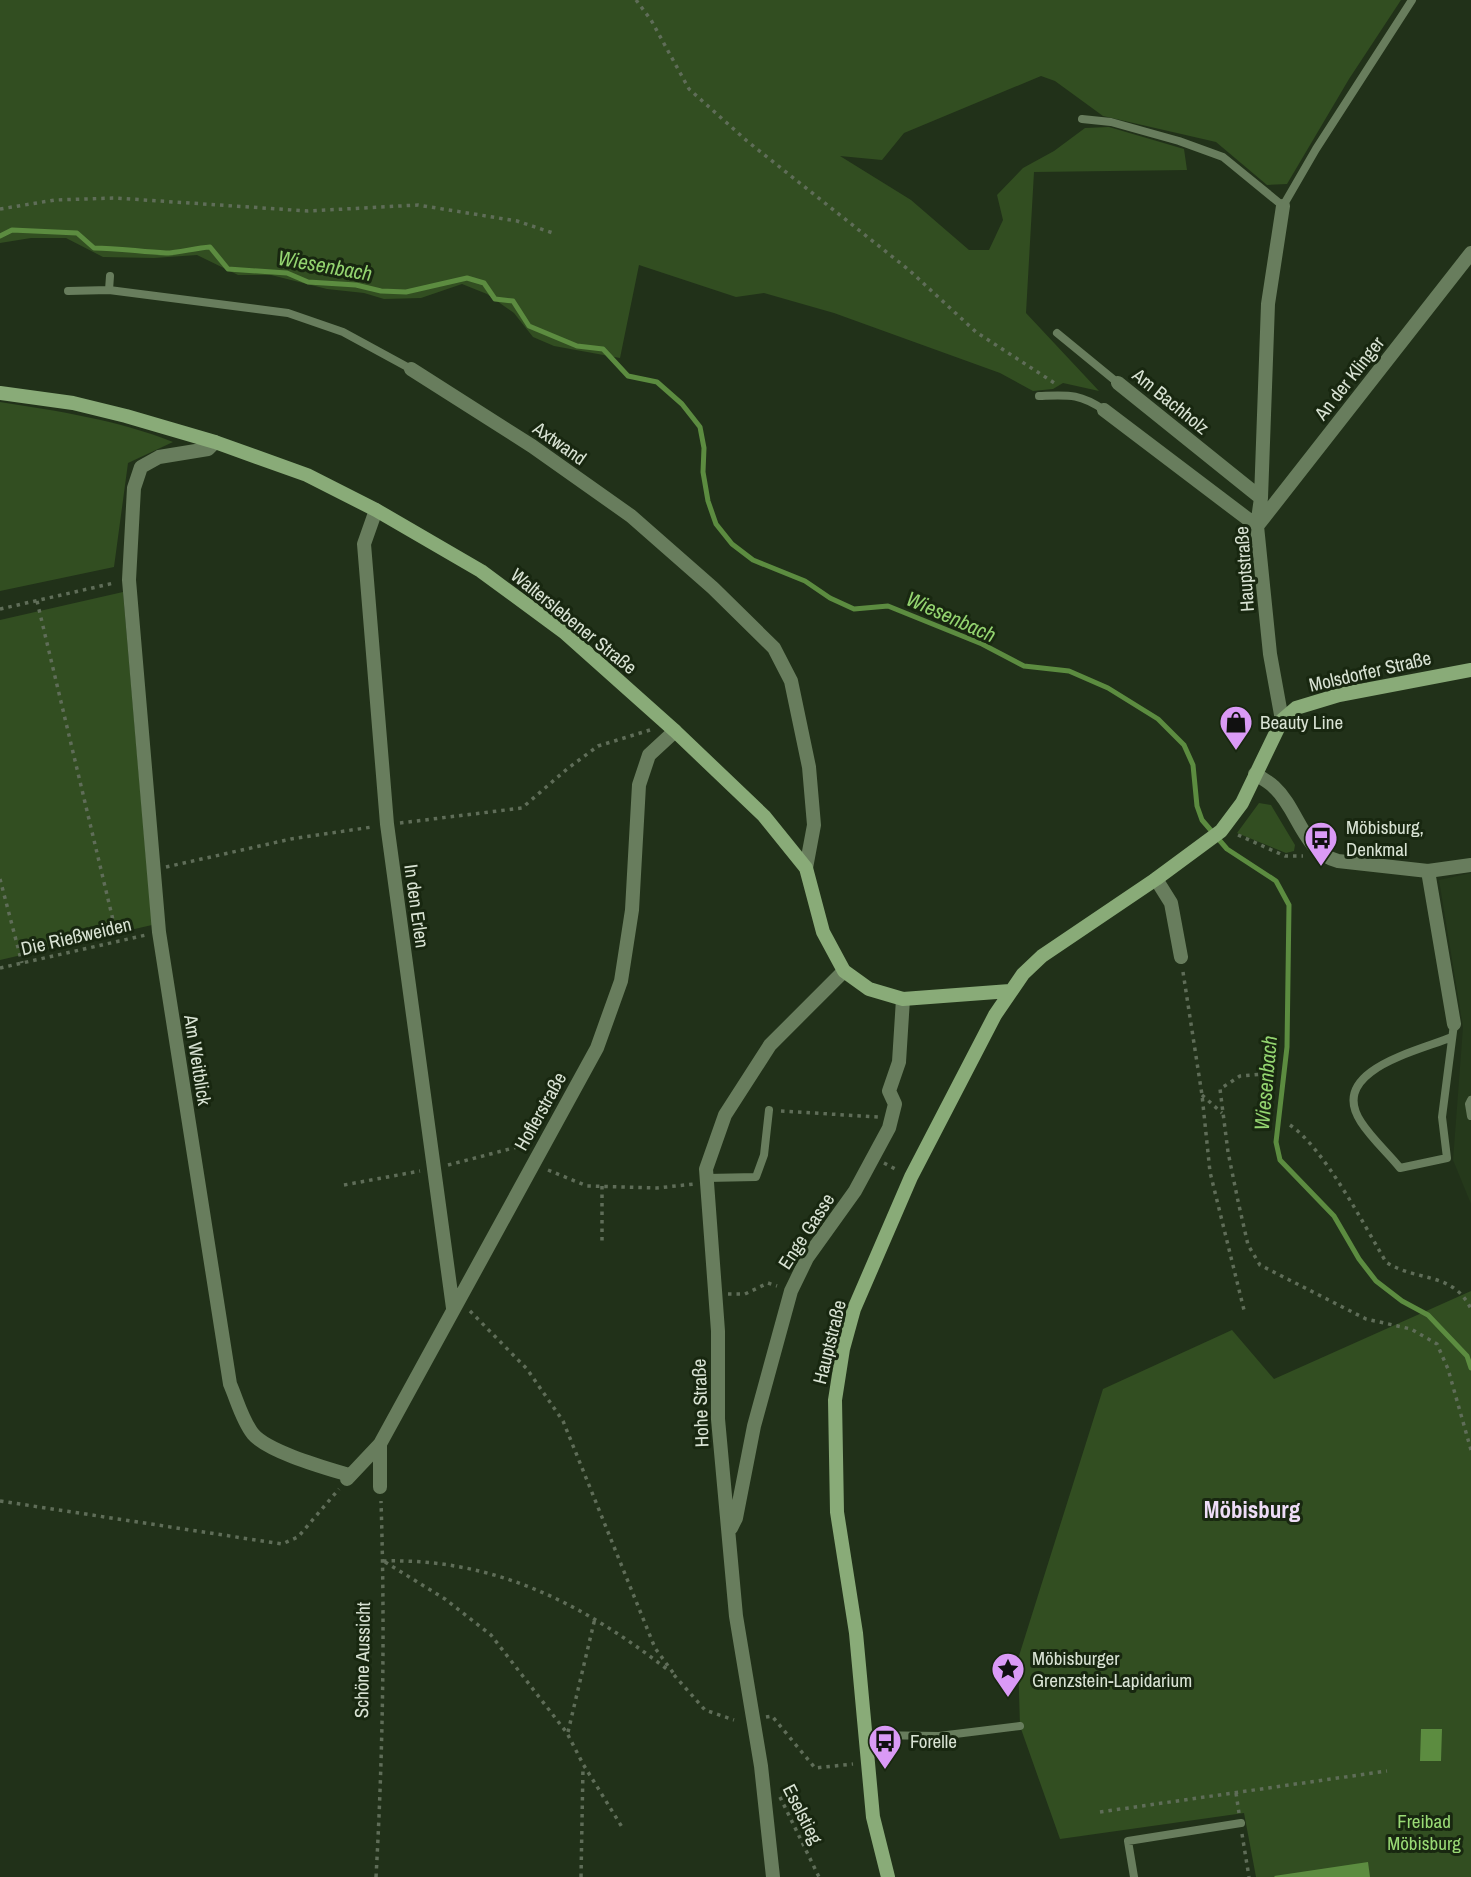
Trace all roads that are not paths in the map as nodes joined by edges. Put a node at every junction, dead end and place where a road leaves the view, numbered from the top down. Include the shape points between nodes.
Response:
1 (1412, 0) edge
2 (1082, 119) dead end
3 (1283, 206) junction
4 (1471, 253) edge
5 (110, 276) dead end
6 (109, 290) junction
7 (68, 291) dead end
8 (1057, 333) dead end
9 (411, 369) joint
10 (1118, 383) joint
11 (0, 393) edge
12 (1040, 396) dead end
13 (1104, 411) joint
14 (215, 442) junction
15 (1261, 498) junction
16 (376, 510) junction
17 (1257, 526) junction
18 (1471, 670) edge
19 (1282, 720) junction
20 (671, 735) junction
21 (1255, 774) junction
22 (1471, 865) edge
23 (806, 868) junction
24 (1427, 871) junction
25 (1156, 879) junction
26 (1181, 957) road end
27 (844, 971) junction
28 (1010, 991) junction
29 (903, 999) junction
30 (1453, 1031) junction
31 (1471, 1100) edge
32 (769, 1110) road end
33 (1471, 1116) edge
34 (707, 1178) junction
35 (455, 1305) junction
36 (380, 1444) junction
37 (348, 1477) joint
38 (380, 1487) road end
39 (729, 1531) junction
40 (1020, 1726) dead end
41 (867, 1735) junction
42 (1241, 1823) road end
43 (773, 1877) edge
44 (888, 1877) edge
45 (1134, 1877) edge

1 - 3 lane
2 - 3 lane via 1111,122 1223,157
3 - 15 street, Hauptstraße via 1268,304
4 - 17 street, An der Klinger
5 - 6 lane
6 - 7 lane, Axtwand
6 - 9 lane, Axtwand via 288,313 343,332
8 - 10 lane, Am Bachholz
9 - 23 street, Axtwand via 631,516 774,648 791,681 809,767 814,825
10 - 15 street, Am Bachholz
11 - 14 street, Walterslebener Straße via 74,402
12 - 13 lane via 1073,395
13 - 17 street
14 - 16 street, Walterslebener Straße via 307,475
14 - 37 street, Am Weitblick via 208,449 148,461 134,488 129,580 159,932 230,1384 254,1436
15 - 17 street, Hauptstraße
16 - 20 street, Walterslebener Straße via 481,571 564,632
16 - 35 street, In den Erlen via 364,544 387,824
17 - 19 street, Hauptstraße
18 - 19 street, Molsdorfer Straße via 1339,695 1296,708
19 - 21 street, Hauptstraße
20 - 23 street, Walterslebener Straße via 764,816
20 - 35 street, Hoflerstraße via 649,755 639,785 632,910 621,981 597,1048
21 - 24 street via 1276,788 1315,849 1326,858
21 - 25 street, Hauptstraße via 1242,803 1222,830
22 - 24 street
23 - 27 street, Walterslebener Straße via 823,932
24 - 30 street via 1439,975
25 - 26 street via 1171,904
25 - 28 street, Hauptstraße via 1042,956
27 - 29 street, Walterslebener Straße via 869,989
27 - 34 street, Hohe Straße via 770,1045 725,1115
28 - 29 street, Walterslebener Straße
28 - 41 street, Hauptstraße via 911,1177 854,1309 843,1349 835,1400 838,1512
29 - 39 street, Enge Gasse via 900,1062 889,1091 895,1104 889,1128 855,1191 807,1258 791,1290 754,1426 736,1518
30 - 30 lane via 1442,1117 1447,1158 1400,1168 1360,1121 1354,1104 1357,1083 1372,1069
31 - 33 lane
32 - 34 lane via 764,1155 756,1177
34 - 39 street, Hohe Straße via 718,1419
35 - 36 street, Hoflerstraße
36 - 37 street, Hoflerstraße
36 - 38 street
39 - 43 street, Hohe Straße via 736,1616
40 - 41 lane via 939,1736
41 - 44 street, Hauptstraße via 873,1817
42 - 45 lane via 1128,1841

